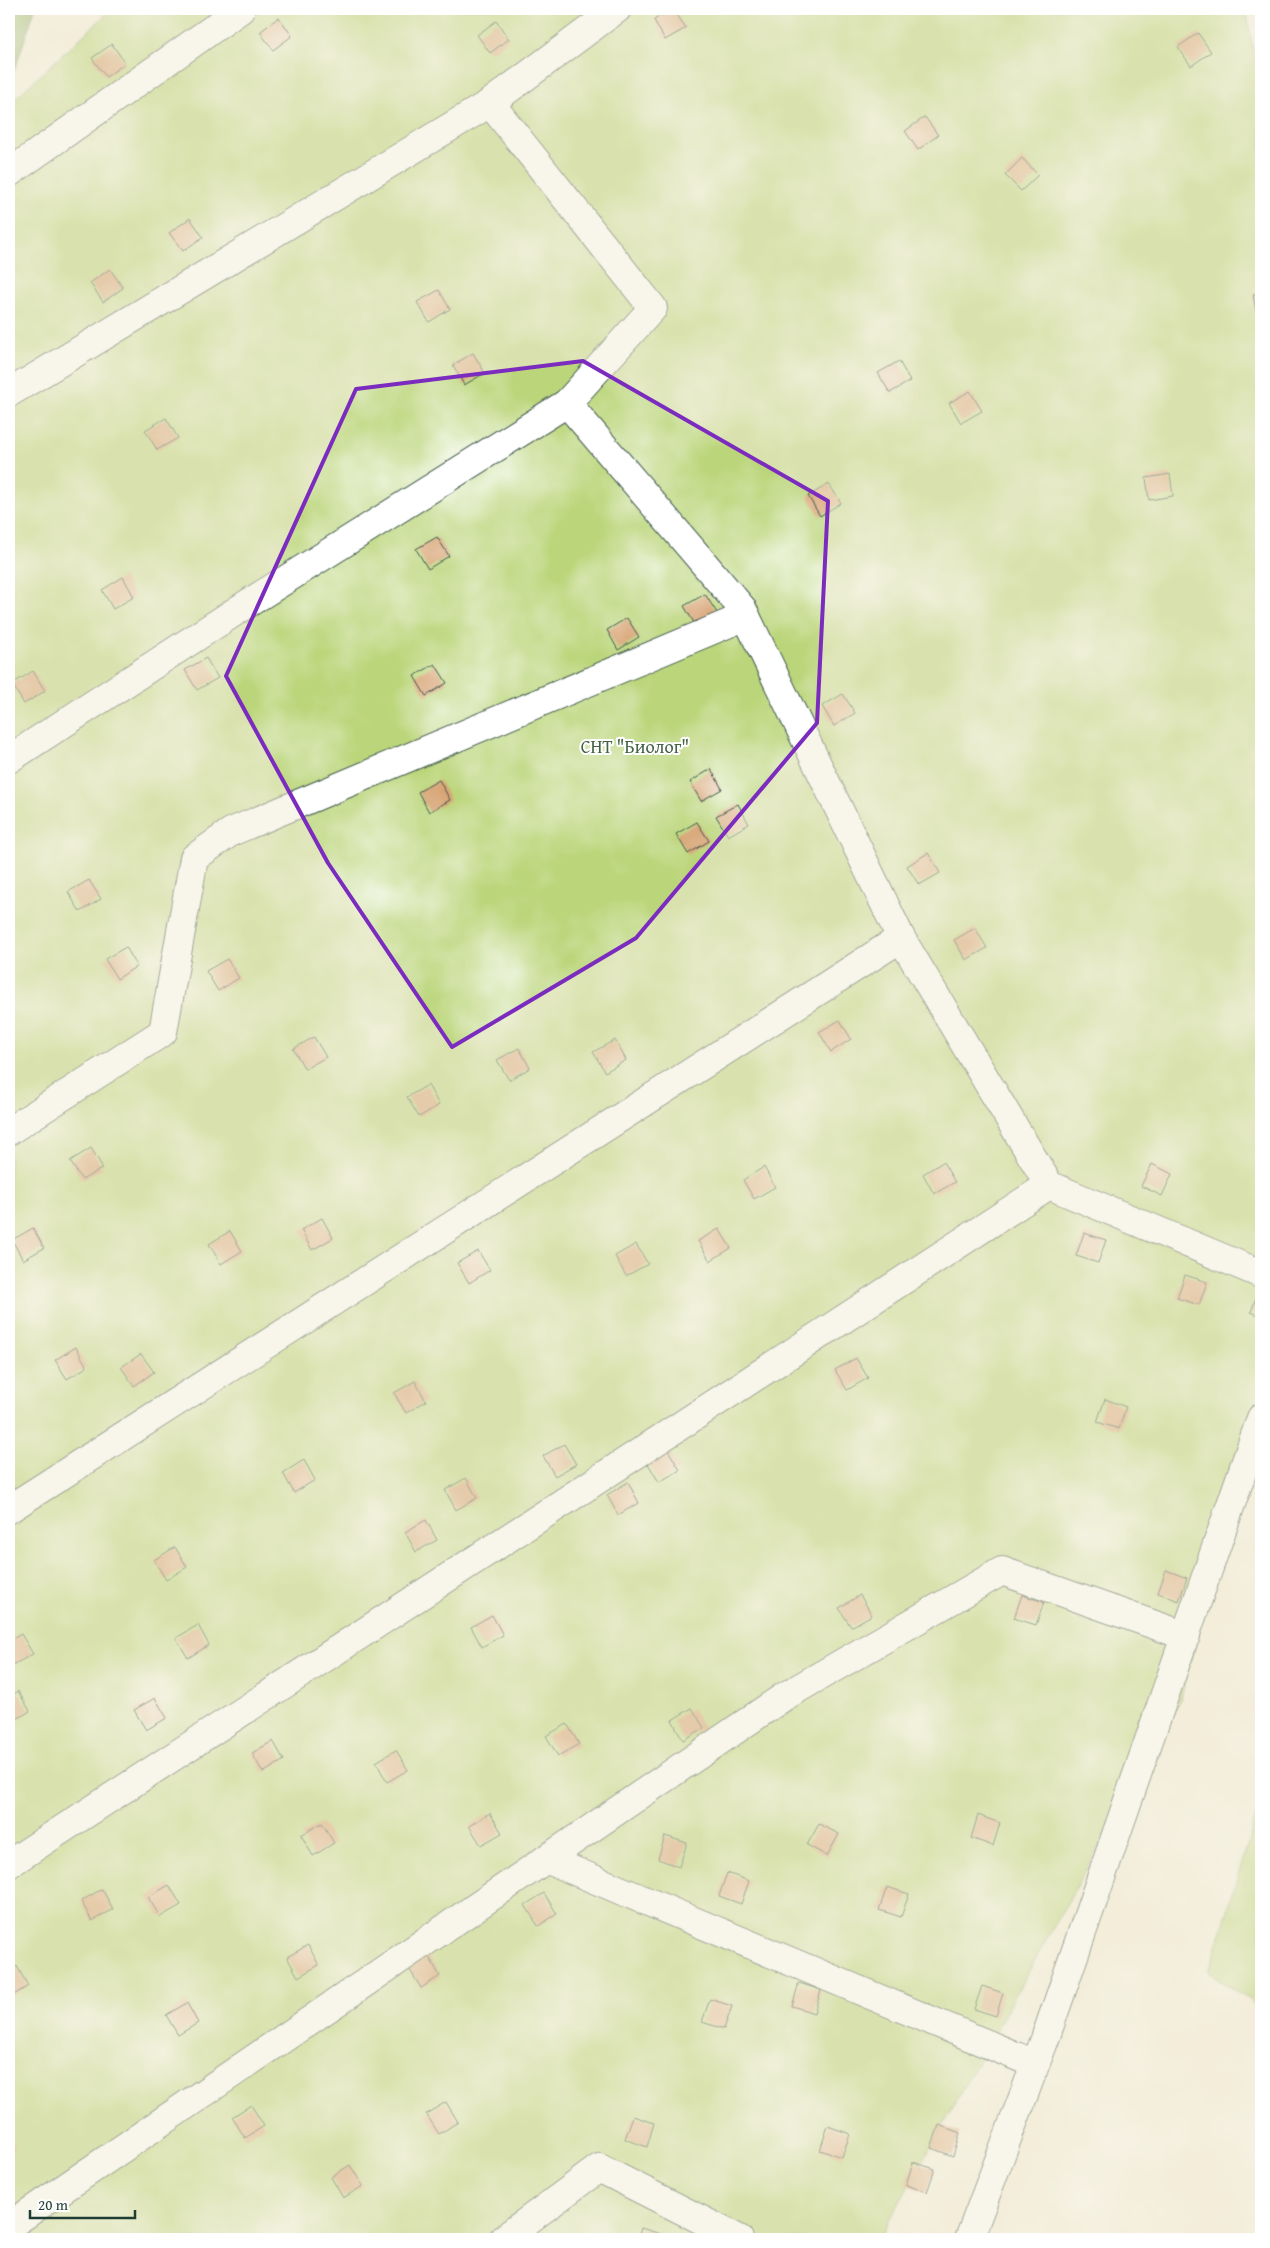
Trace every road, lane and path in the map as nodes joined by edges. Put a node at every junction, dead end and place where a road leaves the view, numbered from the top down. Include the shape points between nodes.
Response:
1 (241, 9) edge
2 (617, 9) edge
3 (490, 103) junction
4 (9, 173) edge
5 (9, 393) edge
6 (567, 403) junction
7 (746, 616) junction
8 (9, 759) edge
9 (900, 938) junction
10 (9, 1131) edge
11 (1050, 1185) junction
12 (1261, 1274) edge
13 (1261, 1418) edge
14 (9, 1509) edge
15 (1186, 1636) junction
16 (546, 1859) junction
17 (9, 1864) edge
18 (1035, 2064) junction
19 (9, 2226) edge
20 (503, 2239) edge
21 (739, 2239) edge
22 (969, 2239) edge

1 - 4 lane
2 - 3 lane
3 - 5 lane
3 - 6 lane via 653,308
6 - 7 lane
6 - 8 lane via 247,604
7 - 9 lane
7 - 10 lane via 231,832 194,858 163,1032
9 - 11 lane
9 - 14 lane
11 - 12 lane
11 - 17 lane
13 - 15 lane
15 - 16 lane via 1002,1571 785,1696
15 - 18 lane
16 - 18 lane
16 - 19 lane
18 - 22 lane
20 - 21 lane via 599,2168

